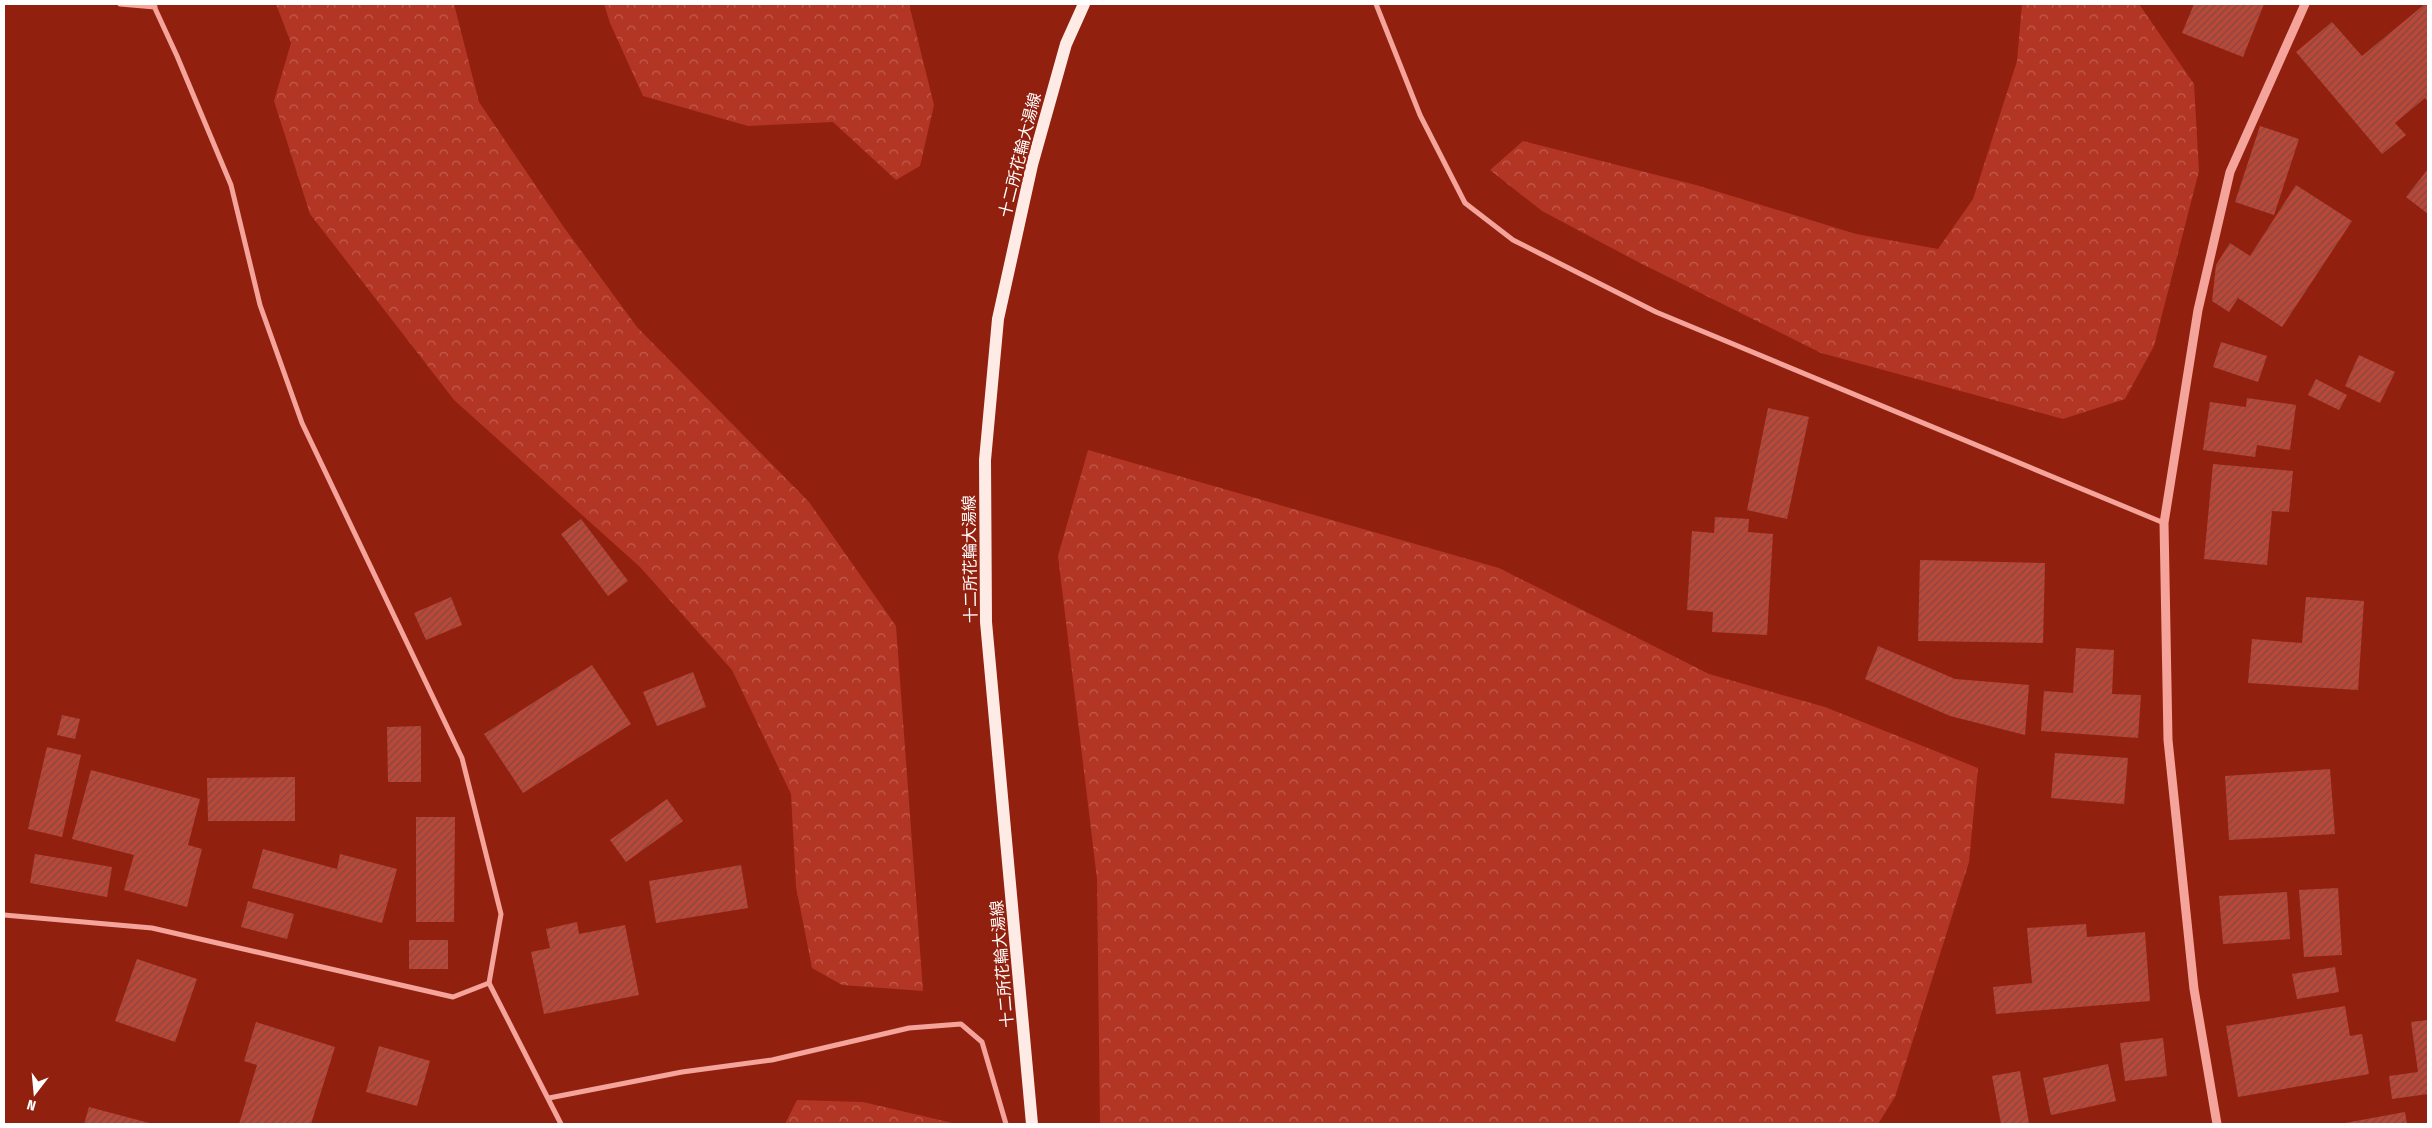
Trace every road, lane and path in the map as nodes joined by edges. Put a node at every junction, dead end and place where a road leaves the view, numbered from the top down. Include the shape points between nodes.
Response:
1 (120, 4) edge
2 (1084, 4) edge
3 (1376, 4) edge
4 (2305, 4) edge
5 (154, 5) edge
6 (2164, 523) junction
7 (4, 915) edge
8 (489, 983) junction
9 (549, 1098) junction
10 (561, 1124) edge
11 (1006, 1124) edge
12 (1032, 1124) edge
13 (2217, 1124) edge

1 - 5 street
2 - 12 main road, 十二所花輪大湯線 via 1066,44 1032,165 998,319 985,460 986,622
3 - 6 street via 1420,115 1465,203 1513,240 1656,312
4 - 6 street via 2230,172 2198,310
5 - 8 street via 231,185 260,305 302,423 462,758 501,914
6 - 13 street via 2168,740 2194,989
7 - 8 street via 152,928 453,996
8 - 9 street via 535,1078
9 - 10 street
9 - 11 street via 682,1072 772,1060 909,1028 961,1024 982,1042

